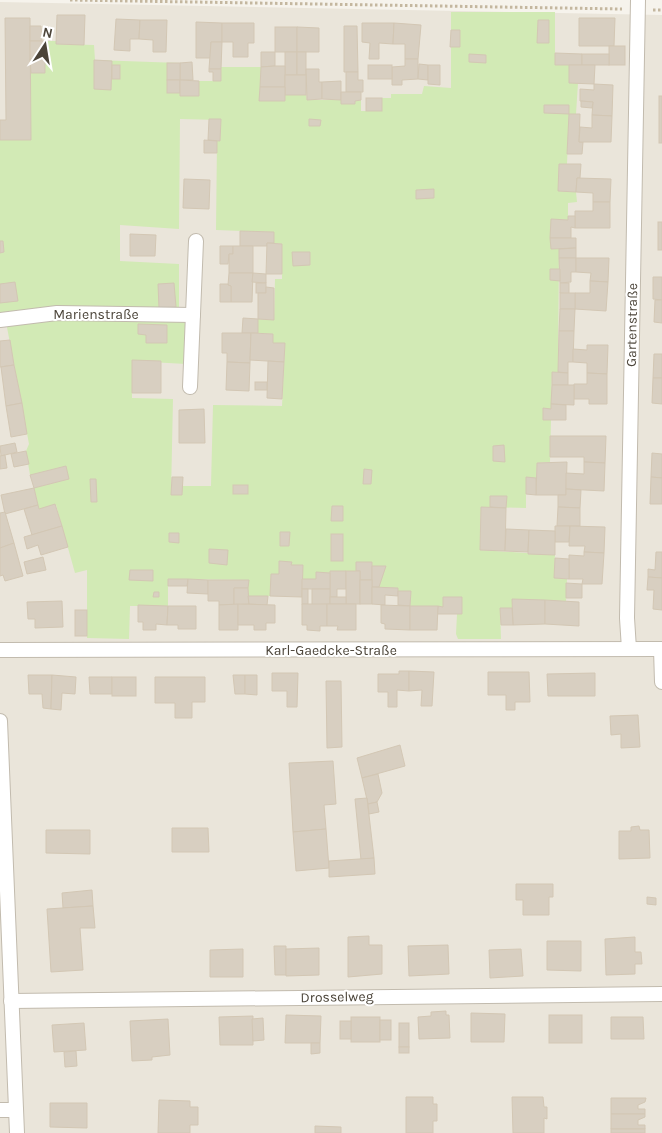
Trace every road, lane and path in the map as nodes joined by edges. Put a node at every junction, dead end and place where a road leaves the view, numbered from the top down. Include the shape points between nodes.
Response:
1 (70, 0) edge
2 (638, 5) edge
3 (662, 10) edge
4 (196, 241) dead end
5 (193, 316) junction
6 (0, 320) edge
7 (190, 387) dead end
8 (629, 649) junction
9 (662, 649) edge
10 (0, 650) edge
11 (662, 682) edge
12 (0, 721) edge
13 (662, 994) edge
14 (11, 1001) junction
15 (0, 1110) edge
16 (16, 1110) junction
17 (17, 1133) edge

1 - 2 path
2 - 3 path
2 - 8 street, Gartenstraße
4 - 5 street
5 - 6 street, Marienstraße via 57,313
5 - 7 street
8 - 9 street, Karl-Gaedcke-Straße
8 - 10 street, Karl-Gaedcke-Straße
9 - 11 street
12 - 14 street
13 - 14 street, Drosselweg
14 - 16 street
15 - 16 street
16 - 17 street

